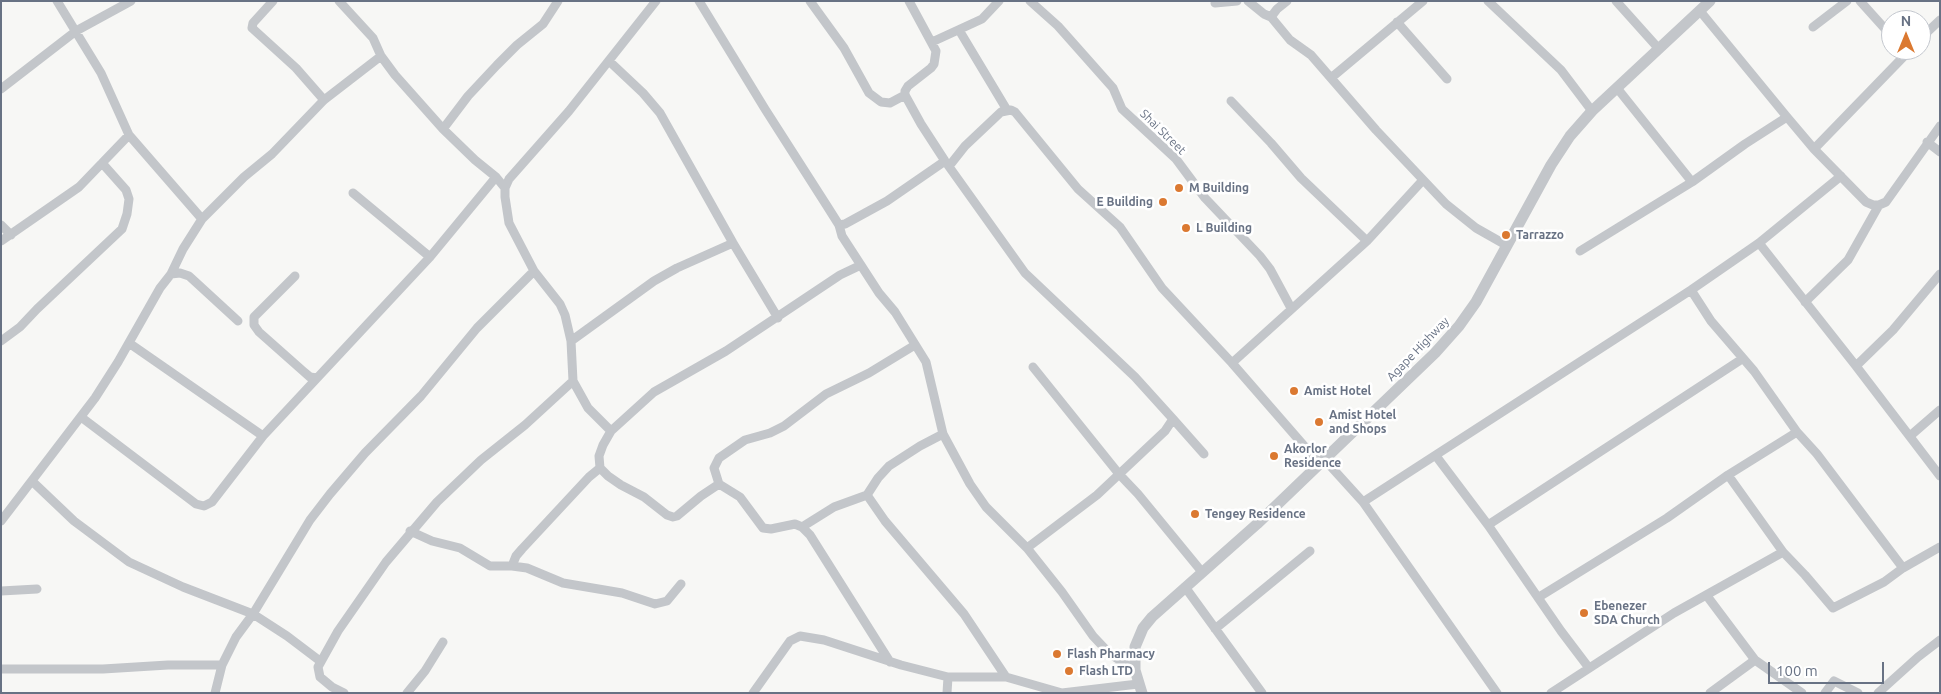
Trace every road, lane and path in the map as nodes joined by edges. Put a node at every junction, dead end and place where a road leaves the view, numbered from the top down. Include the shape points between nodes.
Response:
1 (57, 1) edge
2 (131, 1) edge
3 (272, 1) edge
4 (339, 1) edge
5 (558, 1) edge
6 (656, 1) edge
7 (699, 1) edge
8 (810, 1) edge
9 (909, 1) edge
10 (999, 1) edge
11 (1030, 1) edge
12 (1236, 1) edge
13 (1248, 1) edge
14 (1287, 1) edge
15 (1423, 1) edge
16 (1488, 1) edge
17 (1616, 1) edge
18 (1710, 1) edge
19 (1847, 1) edge
20 (1860, 1) edge
21 (1214, 3) dead end
22 (1700, 11) junction
23 (1271, 17) junction
24 (1397, 22) junction
25 (1881, 25) edge
26 (1814, 28) dead end
27 (959, 30) junction
28 (76, 31) junction
29 (932, 42) junction
30 (1659, 49) junction
31 (381, 56) junction
32 (1900, 60) edge
33 (609, 61) junction
34 (1331, 78) junction
35 (1448, 80) dead end
36 (1617, 88) junction
37 (1, 89) edge
38 (905, 95) junction
39 (324, 100) junction
40 (1231, 101) dead end
41 (1007, 110) junction
42 (1592, 112) junction
43 (1787, 117) junction
44 (1940, 126) edge
45 (443, 129) junction
46 (128, 135) junction
47 (1927, 142) junction
48 (1814, 149) junction
49 (1940, 152) edge
50 (102, 163) junction
51 (947, 163) junction
52 (1841, 176) junction
53 (496, 177) junction
54 (1423, 180) junction
55 (1692, 182) junction
56 (505, 188) junction
57 (353, 193) dead end
58 (1880, 205) junction
59 (202, 219) junction
60 (1, 224) edge
61 (839, 225) junction
62 (12, 234) junction
63 (1, 241) edge
64 (1367, 241) junction
65 (733, 243) junction
66 (1759, 243) junction
67 (1506, 245) junction
68 (1580, 251) dead end
69 (430, 257) junction
70 (861, 265) junction
71 (534, 271) junction
72 (171, 274) junction
73 (1940, 274) edge
74 (295, 276) dead end
75 (1691, 290) junction
76 (1804, 302) junction
77 (1292, 308) junction
78 (778, 318) junction
79 (238, 321) dead end
80 (1, 341) edge
81 (571, 341) junction
82 (129, 343) junction
83 (915, 345) junction
84 (1742, 359) junction
85 (1232, 363) junction
86 (1856, 366) junction
87 (1033, 367) dead end
88 (316, 378) junction
89 (572, 381) junction
90 (1940, 410) edge
91 (81, 417) junction
92 (1173, 420) junction
93 (611, 431) junction
94 (1797, 432) junction
95 (943, 434) junction
96 (263, 436) junction
97 (1910, 436) junction
98 (1204, 454) dead end
99 (1436, 456) junction
100 (1321, 461) junction
101 (600, 468) junction
102 (1119, 474) junction
103 (1728, 475) junction
104 (1940, 476) edge
105 (33, 482) junction
106 (719, 484) junction
107 (867, 495) junction
108 (1363, 502) junction
109 (1, 521) edge
110 (1488, 525) junction
111 (802, 527) junction
112 (410, 531) junction
113 (1940, 547) edge
114 (1027, 548) junction
115 (1310, 550) dead end
116 (1784, 552) junction
117 (512, 566) junction
118 (1903, 568) junction
119 (1202, 572) junction
120 (681, 584) dead end
121 (1185, 587) junction
122 (37, 589) dead end
123 (1, 591) edge
124 (1707, 596) junction
125 (1539, 597) junction
126 (253, 614) junction
127 (1215, 629) junction
128 (1940, 640) edge
129 (443, 642) dead end
130 (1755, 660) junction
131 (320, 661) junction
132 (890, 662) junction
133 (222, 666) junction
134 (1589, 668) junction
135 (1, 669) edge
136 (1135, 670) junction
137 (948, 676) junction
138 (1006, 677) junction
139 (1140, 689) edge
140 (215, 693) edge
141 (344, 693) edge
142 (407, 693) edge
143 (753, 693) edge
144 (947, 693) edge
145 (1262, 693) edge
146 (1497, 693) edge
147 (1551, 693) edge
148 (1710, 693) edge
149 (1802, 693) edge
150 (1825, 693) edge
151 (1858, 693) edge
152 (1878, 693) edge

1 - 28 street
2 - 28 street
3 - 39 street via 252,28 296,68
4 - 31 street via 373,38
5 - 45 street via 543,24 497,65
6 - 33 street
7 - 61 street
8 - 38 street via 844,48 869,93 881,102 890,103
9 - 29 street
10 - 27 street via 982,19
11 - 77 street, Shai Street via 1058,26 1113,88 1122,109 1176,159 1205,198 1260,256
12 - 21 street
13 - 23 street
14 - 23 street
15 - 24 street
16 - 42 street via 1561,70
17 - 30 street
18 - 22 street, Agape Highway
19 - 26 street
20 - 25 street
22 - 30 street, Agape Highway
22 - 43 street
23 - 34 street
24 - 34 street
24 - 35 street
27 - 29 street
27 - 41 street
28 - 37 street
28 - 46 street via 110,89
29 - 38 street via 936,51 934,64 905,88
30 - 36 street, Agape Highway
31 - 39 street
31 - 45 street
32 - 48 street
33 - 56 street via 509,179
33 - 65 street via 660,113
34 - 54 street
36 - 42 street, Agape Highway
36 - 55 street
38 - 51 street
39 - 59 street
40 - 64 street via 1301,178
41 - 51 street
41 - 85 street via 1016,112 1078,189 1120,227 1162,288
42 - 67 street, Agape Highway via 1561,148
43 - 48 street
43 - 55 street
44 - 47 street
45 - 53 street
46 - 50 street
46 - 59 street
47 - 49 street
47 - 58 street via 1886,202
48 - 52 street
50 - 62 street via 79,187
50 - 80 street via 126,190 129,200 122,229 20,327
51 - 61 street via 887,201
51 - 92 street via 1025,272 1135,377
52 - 58 street via 1866,202
52 - 66 street
53 - 56 street
53 - 69 street
54 - 64 street
54 - 67 street via 1460,216
55 - 68 street
56 - 71 street via 510,223
57 - 69 street
58 - 76 street via 1848,260
59 - 72 street
60 - 62 street
61 - 70 street via 842,236
62 - 63 street
64 - 77 street
65 - 78 street
65 - 81 street via 654,281
66 - 75 street
66 - 76 street
67 - 100 street, Agape Highway via 1490,280 1459,326 1409,380
69 - 88 street
70 - 78 street via 840,275
70 - 83 street
71 - 81 street via 560,304
71 - 126 street via 476,328 421,396 330,494 310,520
72 - 79 street via 189,276
72 - 82 street
73 - 86 street via 1894,330
74 - 88 street via 254,317 254,325 302,371
75 - 84 street via 1711,322
75 - 99 street
76 - 86 street
77 - 85 street
78 - 93 street via 654,392
81 - 89 street
82 - 91 street
82 - 96 street
83 - 95 street via 926,362
83 - 106 street via 826,394 784,426 745,440 727,452 714,468
84 - 94 street
84 - 110 street
85 - 100 street via 1287,432
86 - 97 street
87 - 102 street
88 - 96 street
89 - 93 street via 588,408
89 - 112 street via 481,460
90 - 97 street
91 - 96 street via 196,504 204,506 212,502
91 - 105 street
92 - 98 street
92 - 102 street
93 - 101 street via 602,445
94 - 103 street
94 - 118 street
95 - 107 street via 889,466
95 - 114 street via 986,507
97 - 104 street
99 - 108 street
99 - 110 street
100 - 108 street
100 - 119 street, Agape Highway
101 - 106 street via 667,516 673,517
101 - 117 street via 527,543
102 - 114 street via 1097,495
102 - 119 street
103 - 116 street
103 - 125 street via 1667,518
105 - 109 street
105 - 126 street via 74,521 129,562
106 - 111 street via 740,497 763,528 795,524
107 - 111 street via 834,507
107 - 138 street via 964,614
108 - 146 street
110 - 125 street
111 - 132 street via 816,542
112 - 117 street via 460,548 490,566
112 - 131 street via 363,593
113 - 118 street
114 - 136 street via 1093,636 1110,654
115 - 127 street
116 - 118 street via 1833,608 1884,582
116 - 124 street
117 - 120 street via 527,568 574,586 622,593 655,604 667,601
119 - 121 street, Agape Highway
121 - 127 street
121 - 136 street, Agape Highway via 1143,628 1135,647
122 - 123 street
124 - 130 street
124 - 134 street via 1674,613
125 - 134 street
126 - 131 street
126 - 133 street via 236,637
127 - 145 street
128 - 152 street
129 - 142 street
130 - 148 street
130 - 149 street
131 - 141 street via 320,677
132 - 137 street
132 - 143 street via 824,640 800,636 790,641
133 - 135 street
133 - 140 street
134 - 147 street
136 - 139 street, Agape Highway
137 - 138 street
137 - 144 street
138 - 139 street via 1062,693
150 - 151 street via 1834,681

